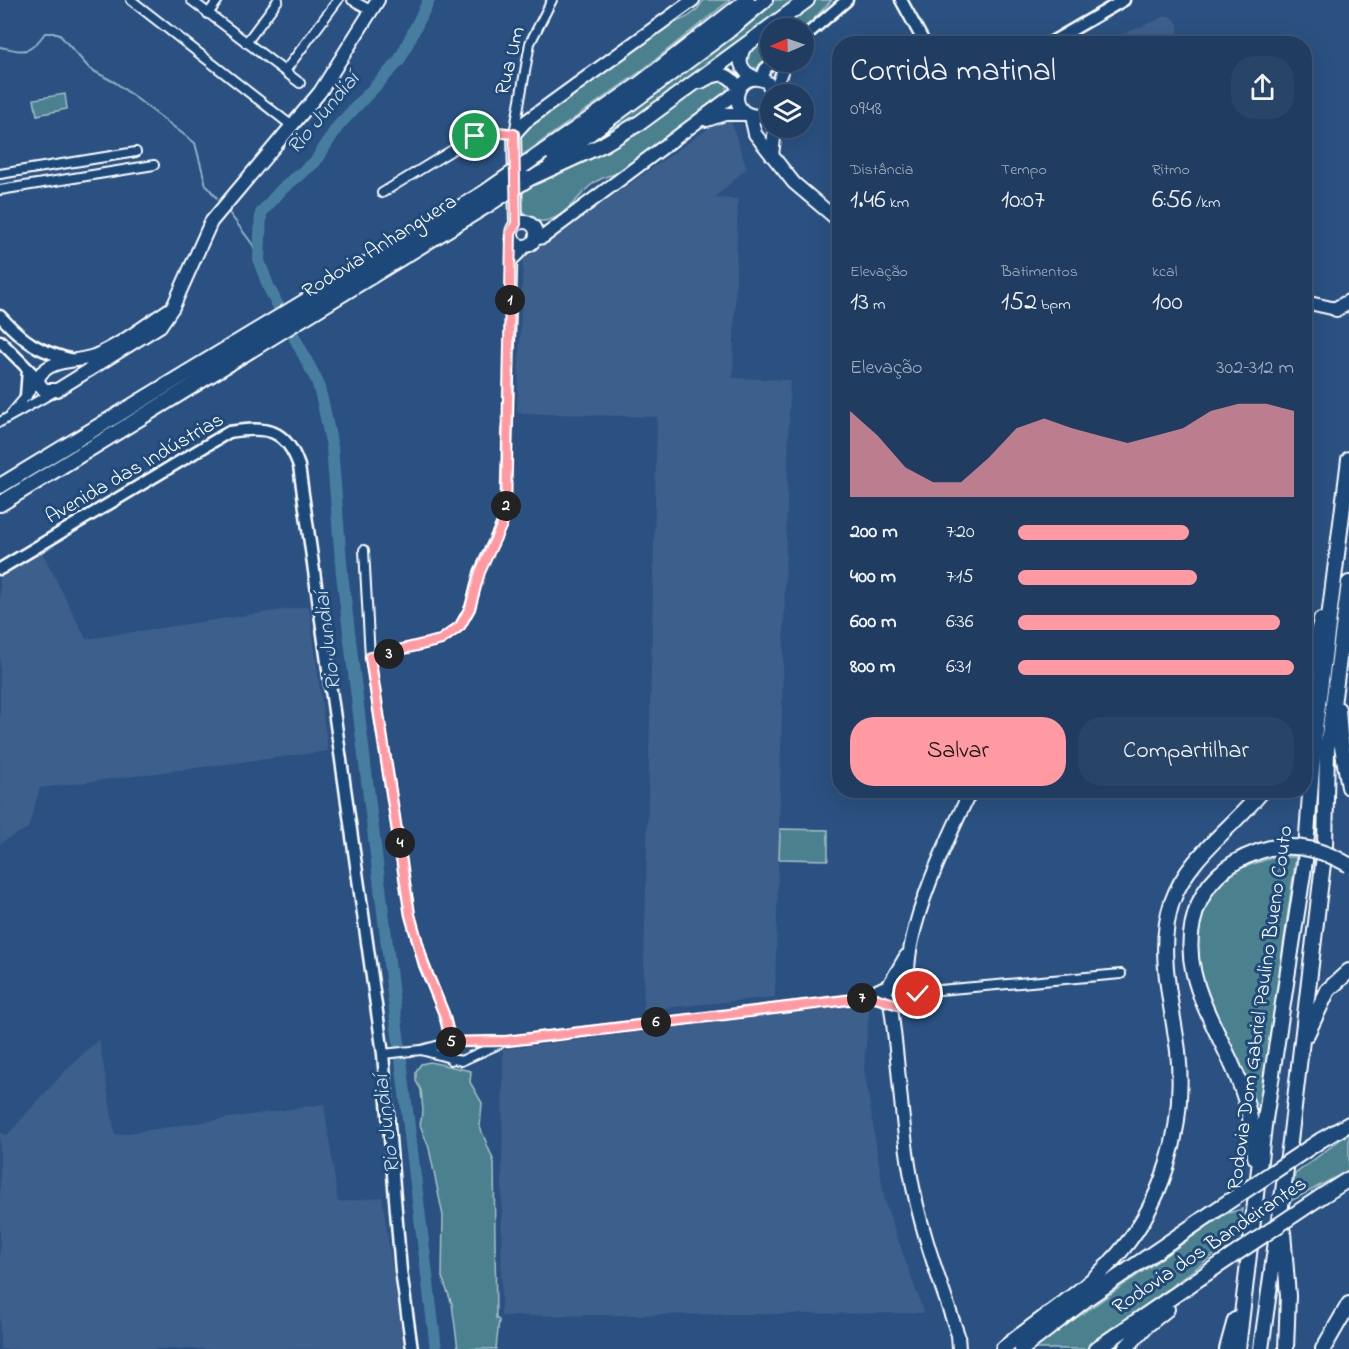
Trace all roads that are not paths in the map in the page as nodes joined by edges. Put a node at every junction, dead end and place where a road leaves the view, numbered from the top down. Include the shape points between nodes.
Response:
1 (131, 0) edge
2 (218, 0) edge
3 (278, 0) edge
4 (338, 0) edge
5 (352, 0) edge
6 (552, 0) edge
7 (693, 0) edge
8 (747, 0) edge
9 (765, 0) edge
10 (807, 0) edge
11 (847, 0) edge
12 (901, 0) edge
13 (1124, 0) edge
14 (195, 1) edge
15 (375, 5) edge
16 (208, 14) junction
17 (814, 28) edge
18 (921, 36) edge
19 (1062, 36) edge
20 (246, 43) junction
21 (745, 45) junction
22 (285, 71) junction
23 (763, 72) edge
24 (758, 78) junction
25 (300, 83) dead end
26 (764, 84) edge
27 (690, 88) junction
28 (737, 90) junction
29 (760, 114) edge
30 (748, 115) junction
31 (700, 122) junction
32 (292, 126) junction
33 (514, 134) junction
34 (774, 138) edge
35 (136, 152) dead end
36 (126, 153) junction
37 (772, 156) junction
38 (154, 165) dead end
39 (129, 169) junction
40 (0, 174) edge
41 (528, 179) junction
42 (0, 190) edge
43 (382, 193) dead end
44 (486, 199) junction
45 (832, 215) edge
46 (562, 222) junction
47 (525, 224) junction
48 (513, 240) junction
49 (531, 243) junction
50 (512, 262) junction
51 (1349, 302) edge
52 (1312, 304) edge
53 (1336, 309) joint
54 (0, 316) edge
55 (258, 339) junction
56 (0, 341) edge
57 (118, 347) junction
58 (75, 360) junction
59 (35, 377) junction
60 (77, 378) junction
61 (57, 390) junction
62 (26, 396) joint
63 (4, 420) edge
64 (1349, 459) edge
65 (0, 486) edge
66 (0, 504) edge
67 (1339, 531) junction
68 (364, 550) dead end
69 (0, 569) edge
70 (1349, 583) edge
71 (1341, 629) junction
72 (1312, 653) edge
73 (370, 657) junction
74 (1312, 777) edge
75 (1349, 787) edge
76 (967, 798) edge
77 (1256, 798) edge
78 (1310, 798) edge
79 (1349, 865) edge
80 (908, 953) junction
81 (1349, 970) edge
82 (1121, 974) dead end
83 (890, 982) junction
84 (910, 992) junction
85 (855, 999) junction
86 (889, 1002) junction
87 (897, 1035) junction
88 (507, 1041) junction
89 (451, 1042) junction
90 (467, 1042) junction
91 (419, 1050) junction
92 (1301, 1050) junction
93 (387, 1053) junction
94 (469, 1059) junction
95 (451, 1060) junction
96 (1349, 1124) edge
97 (1349, 1179) edge
98 (1281, 1205) junction
99 (1255, 1210) junction
100 (1248, 1269) junction
101 (1204, 1274) junction
102 (1349, 1304) edge
103 (412, 1349) edge
104 (959, 1349) edge
105 (1003, 1349) edge
106 (1022, 1349) edge
107 (1096, 1349) edge
108 (1125, 1349) edge
109 (1227, 1349) edge
110 (1238, 1349) edge
111 (1261, 1349) edge
112 (1286, 1349) edge
113 (1323, 1349) edge

1 - 32 street
2 - 16 street
3 - 20 street
4 - 22 street
5 - 15 street
6 - 33 street, Rua Um via 530,43
7 - 33 main road via 525,122
8 - 44 highway, Rodovia Anhanguera, bridge
9 - 41 highway, Rodovia Anhanguera
10 - 21 highway
11 - 17 street
12 - 18 street
13 - 19 street
14 - 16 street
15 - 32 main road via 320,92
16 - 20 street
20 - 22 street
21 - 24 main road via 740,65
21 - 27 highway
22 - 25 street
23 - 24 street
24 - 26 main road
24 - 28 main road via 744,81
27 - 28 main road via 722,74 731,76
27 - 41 highway via 623,134
28 - 30 main road via 737,104
28 - 31 main road
29 - 30 main road
30 - 31 main road via 725,114
30 - 37 main road via 754,134
31 - 46 main road
32 - 57 main road via 211,222 173,308
33 - 43 street via 475,136
33 - 47 main road via 515,205
34 - 37 main road
35 - 36 street
36 - 39 street
36 - 40 street
37 - 45 main road via 794,183
38 - 39 street
39 - 42 street
41 - 44 highway, Rodovia Anhanguera, bridge
44 - 55 highway, Rodovia Anhanguera via 313,313
44 - 55 highway, Rodovia Anhanguera via 307,300
46 - 47 main road
46 - 49 main road
47 - 48 main road via 512,230
47 - 49 main road
48 - 49 main road via 519,246
48 - 50 street
49 - 50 street
50 - 73 street via 506,516 460,626 441,640
51 - 53 highway
52 - 53 main road
54 - 58 street via 32,346
55 - 65 highway, Rodovia Anhanguera
55 - 66 highway, Rodovia Anhanguera
56 - 59 street
57 - 58 main road
57 - 60 main road
58 - 59 main road via 49,367
58 - 60 main road
59 - 61 main road via 44,390
59 - 62 street
60 - 61 main road
61 - 63 street
62 - 63 street
64 - 67 highway, Rodovia Dom Gabriel Paulino Bueno Couto
67 - 72 highway
67 - 74 highway, Rodovia Dom Gabriel Paulino Bueno Couto
68 - 73 street
69 - 93 street, Avenida das Indústrias via 229,432 272,431 292,446 299,466
70 - 71 highway, Rodovia Dom Gabriel Paulino Bueno Couto
71 - 75 highway via 1344,656 1338,708
71 - 92 highway, Rodovia Dom Gabriel Paulino Bueno Couto via 1327,750 1325,847
73 - 89 street via 410,915
76 - 80 main road via 938,862
77 - 105 highway via 1183,878 1170,910 1166,958 1178,1051 1178,1106 1175,1133 1154,1200 1130,1242 1107,1266
78 - 99 highway, Rodovia Dom Gabriel Paulino Bueno Couto via 1305,861 1264,1126
79 - 99 highway, bridge via 1314,849 1288,846 1270,848 1236,861 1201,898 1190,934 1189,955 1200,998 1237,1077 1251,1123
80 - 83 main road
80 - 84 main road
81 - 92 highway via 1328,990
82 - 84 street
83 - 84 main road via 902,979
83 - 85 street
83 - 86 main road via 885,992
84 - 86 main road via 898,1005
84 - 87 main road
85 - 86 street via 872,997
85 - 88 street
86 - 87 main road
87 - 104 main road via 899,1097 910,1174
88 - 90 street
88 - 94 street
89 - 90 street
89 - 91 street
89 - 95 street
90 - 94 street
91 - 93 street
91 - 95 street
92 - 98 highway, Rodovia Dom Gabriel Paulino Bueno Couto
93 - 103 street via 400,1271
94 - 95 street
96 - 106 highway, Rodovia dos Bandeirantes, bridge via 1089,1297
97 - 101 highway, Rodovia dos Bandeirantes, bridge
98 - 111 highway, Rodovia Dom Gabriel Paulino Bueno Couto
98 - 112 highway via 1288,1296
99 - 100 highway, Rodovia Dom Gabriel Paulino Bueno Couto
100 - 109 highway
100 - 110 highway, Rodovia Dom Gabriel Paulino Bueno Couto
101 - 107 highway, Rodovia dos Bandeirantes
101 - 108 highway
102 - 113 highway

